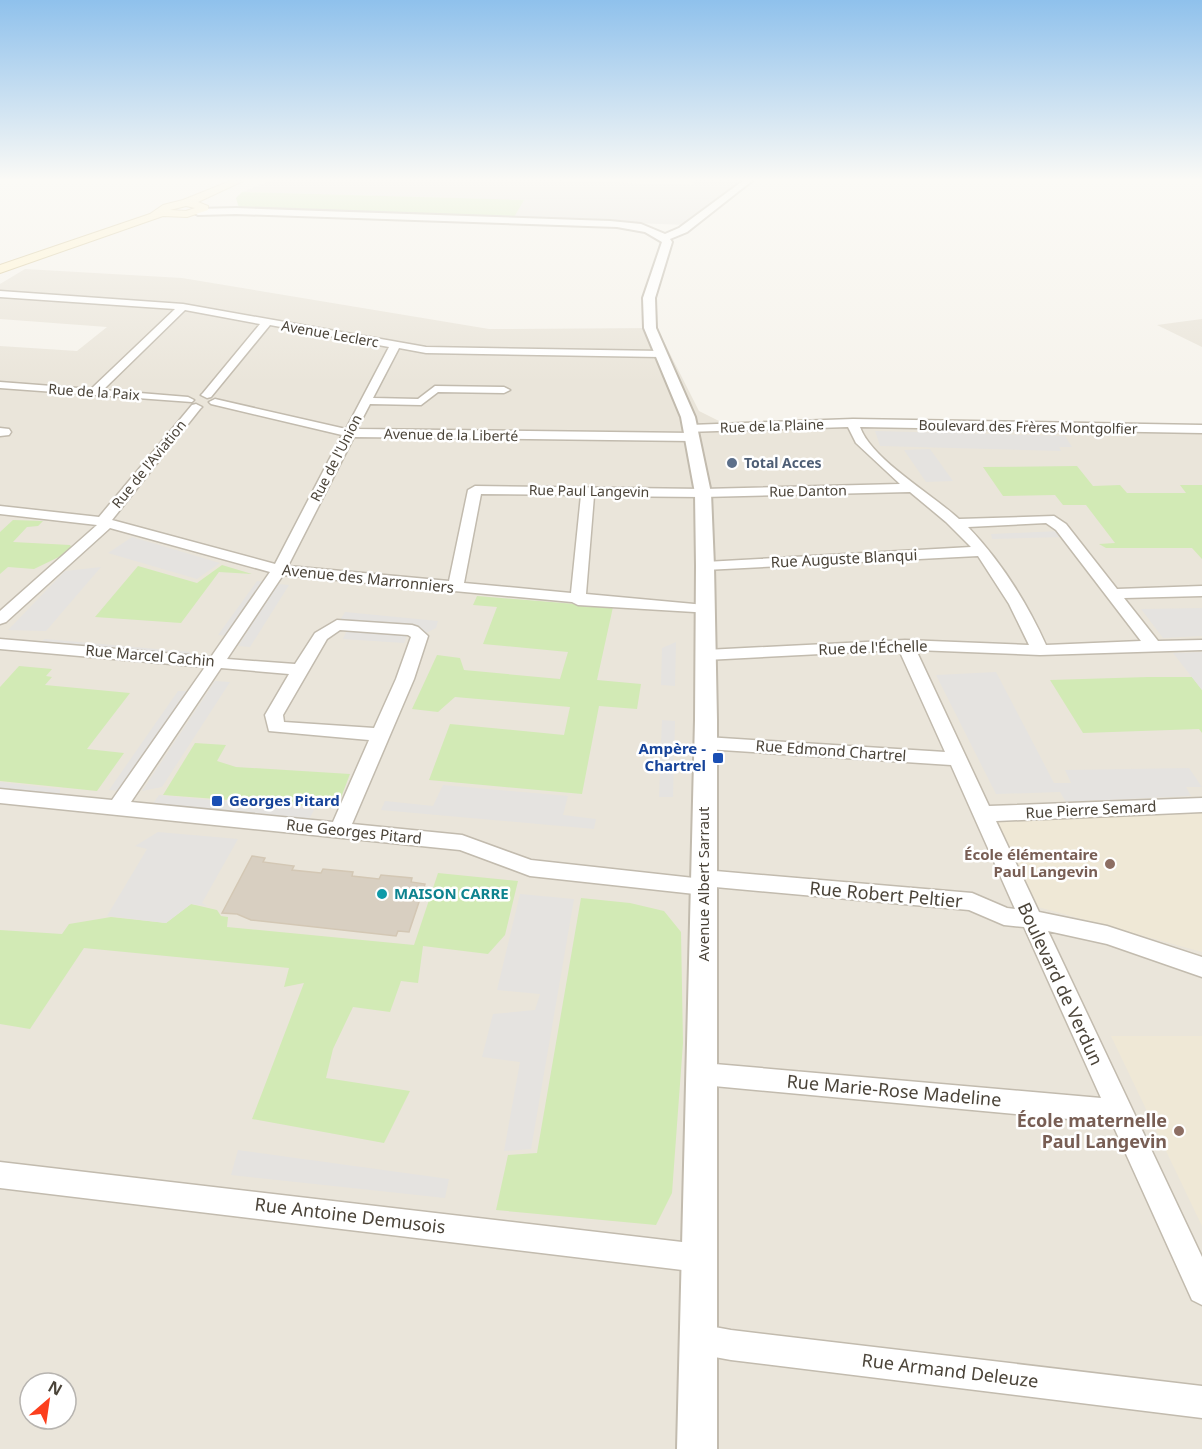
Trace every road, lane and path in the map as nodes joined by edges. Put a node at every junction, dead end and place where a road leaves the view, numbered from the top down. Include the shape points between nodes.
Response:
1 (62, 248) edge
2 (65, 248) edge
3 (665, 248) edge
4 (14, 264) junction
5 (0, 269) edge
6 (0, 294) edge
7 (183, 307) junction
8 (267, 322) junction
9 (395, 345) junction
10 (661, 354) junction
11 (0, 385) edge
12 (504, 390) dead end
13 (94, 392) junction
14 (211, 399) junction
15 (366, 400) junction
16 (192, 403) junction
17 (853, 423) junction
18 (1202, 429) edge
19 (691, 433) junction
20 (348, 434) junction
21 (913, 488) junction
22 (588, 491) junction
23 (703, 493) junction
24 (0, 510) edge
25 (105, 522) junction
26 (955, 523) junction
27 (982, 551) junction
28 (705, 566) junction
29 (279, 570) junction
30 (455, 588) junction
31 (1202, 591) edge
32 (1112, 594) junction
33 (578, 600) junction
34 (705, 610) junction
35 (0, 620) edge
36 (0, 644) edge
37 (905, 645) junction
38 (1202, 645) edge
39 (1153, 646) junction
40 (1040, 650) junction
41 (706, 655) junction
42 (218, 662) junction
43 (300, 670) junction
44 (380, 735) junction
45 (705, 743) junction
46 (957, 759) junction
47 (0, 796) edge
48 (1202, 805) edge
49 (118, 807) junction
50 (981, 811) junction
51 (339, 831) junction
52 (704, 883) junction
53 (1030, 921) junction
54 (1202, 967) edge
55 (703, 1074) junction
56 (1121, 1112) junction
57 (0, 1175) edge
58 (699, 1258) junction
59 (1202, 1290) edge
60 (698, 1339) junction
61 (1202, 1402) edge
62 (697, 1449) edge

1 - 4 main road
2 - 4 main road
3 - 10 street, Avenue Albert Sarraut via 649,298 650,328
4 - 5 main road
6 - 7 street, Avenue Leclerc
7 - 8 street, Avenue Leclerc
7 - 13 street
8 - 9 street, Avenue Leclerc
8 - 14 street
9 - 10 street, Avenue Leclerc via 460,352
9 - 15 street, Rue de l'Union
10 - 19 street, Avenue Albert Sarraut
11 - 13 street, Rue de la Paix
12 - 15 street via 435,389 421,402
13 - 16 street, Rue de la Paix
14 - 16 street, Rue de la Paix
14 - 20 street, Avenue de la Liberté
15 - 20 street, Rue de l'Union
16 - 25 street, Rue de l'Aviation
17 - 18 street, Boulevard des Frères Montgolfier
17 - 19 street, Rue de la Plaine
17 - 21 street via 859,439
19 - 20 street, Avenue de la Liberté
19 - 23 street, Avenue Albert Sarraut
20 - 29 street, Rue de l'Union
21 - 23 street, Rue Danton
21 - 26 street
22 - 23 street, Rue Paul Langevin
22 - 30 street, Rue Paul Langevin via 475,490
22 - 33 street
23 - 28 street, Avenue Albert Sarraut
24 - 25 street, Avenue des Marronniers
25 - 29 street, Avenue des Marronniers
25 - 35 street, Rue de l'Aviation
26 - 27 street
26 - 32 street via 1048,519 1060,527
27 - 28 street, Rue Auguste Blanqui
27 - 40 street
28 - 34 street, Avenue Albert Sarraut
29 - 30 street, Avenue des Marronniers
29 - 42 street, Rue de l'Union
30 - 33 street, Avenue des Marronniers
31 - 32 street
32 - 39 street
33 - 34 street, Avenue des Marronniers
34 - 41 street, Avenue Albert Sarraut
36 - 42 street, Rue Marcel Cachin
37 - 40 street, Rue de l'Échelle
37 - 41 street, Rue de l'Échelle
37 - 46 street, Boulevard de Verdun
38 - 39 street, Rue de l'Échelle
39 - 40 street, Rue de l'Échelle
41 - 45 street, Avenue Albert Sarraut
42 - 43 street, Rue Marcel Cachin
42 - 49 street, Rue de l'Union
43 - 44 street via 274,715 275,727
43 - 44 street via 321,636 337,626 412,630 420,636
44 - 51 street
45 - 46 street, Rue Edmond Chartrel
45 - 52 street, Avenue Albert Sarraut
46 - 50 street, Boulevard de Verdun
47 - 49 street, Rue Georges Pitard
48 - 50 street, Rue Pierre Semard via 993,814
49 - 51 street, Rue Georges Pitard
50 - 53 street, Boulevard de Verdun
51 - 52 street, Rue Georges Pitard via 462,843 531,868 554,872
52 - 53 street, Rue Robert Peltier via 972,902 1004,916
52 - 55 street, Avenue Albert Sarraut
53 - 54 street, Rue Robert Peltier via 1107,935
53 - 56 street, Boulevard de Verdun
55 - 56 street, Rue Marie-Rose Madeline
55 - 58 street, Avenue Albert Sarraut
56 - 59 street, Boulevard de Verdun
57 - 58 street, Rue Antoine Demusois
58 - 60 street, Avenue Albert Sarraut
60 - 61 street, Rue Armand Deleuze
60 - 62 street, Avenue Albert Sarraut

